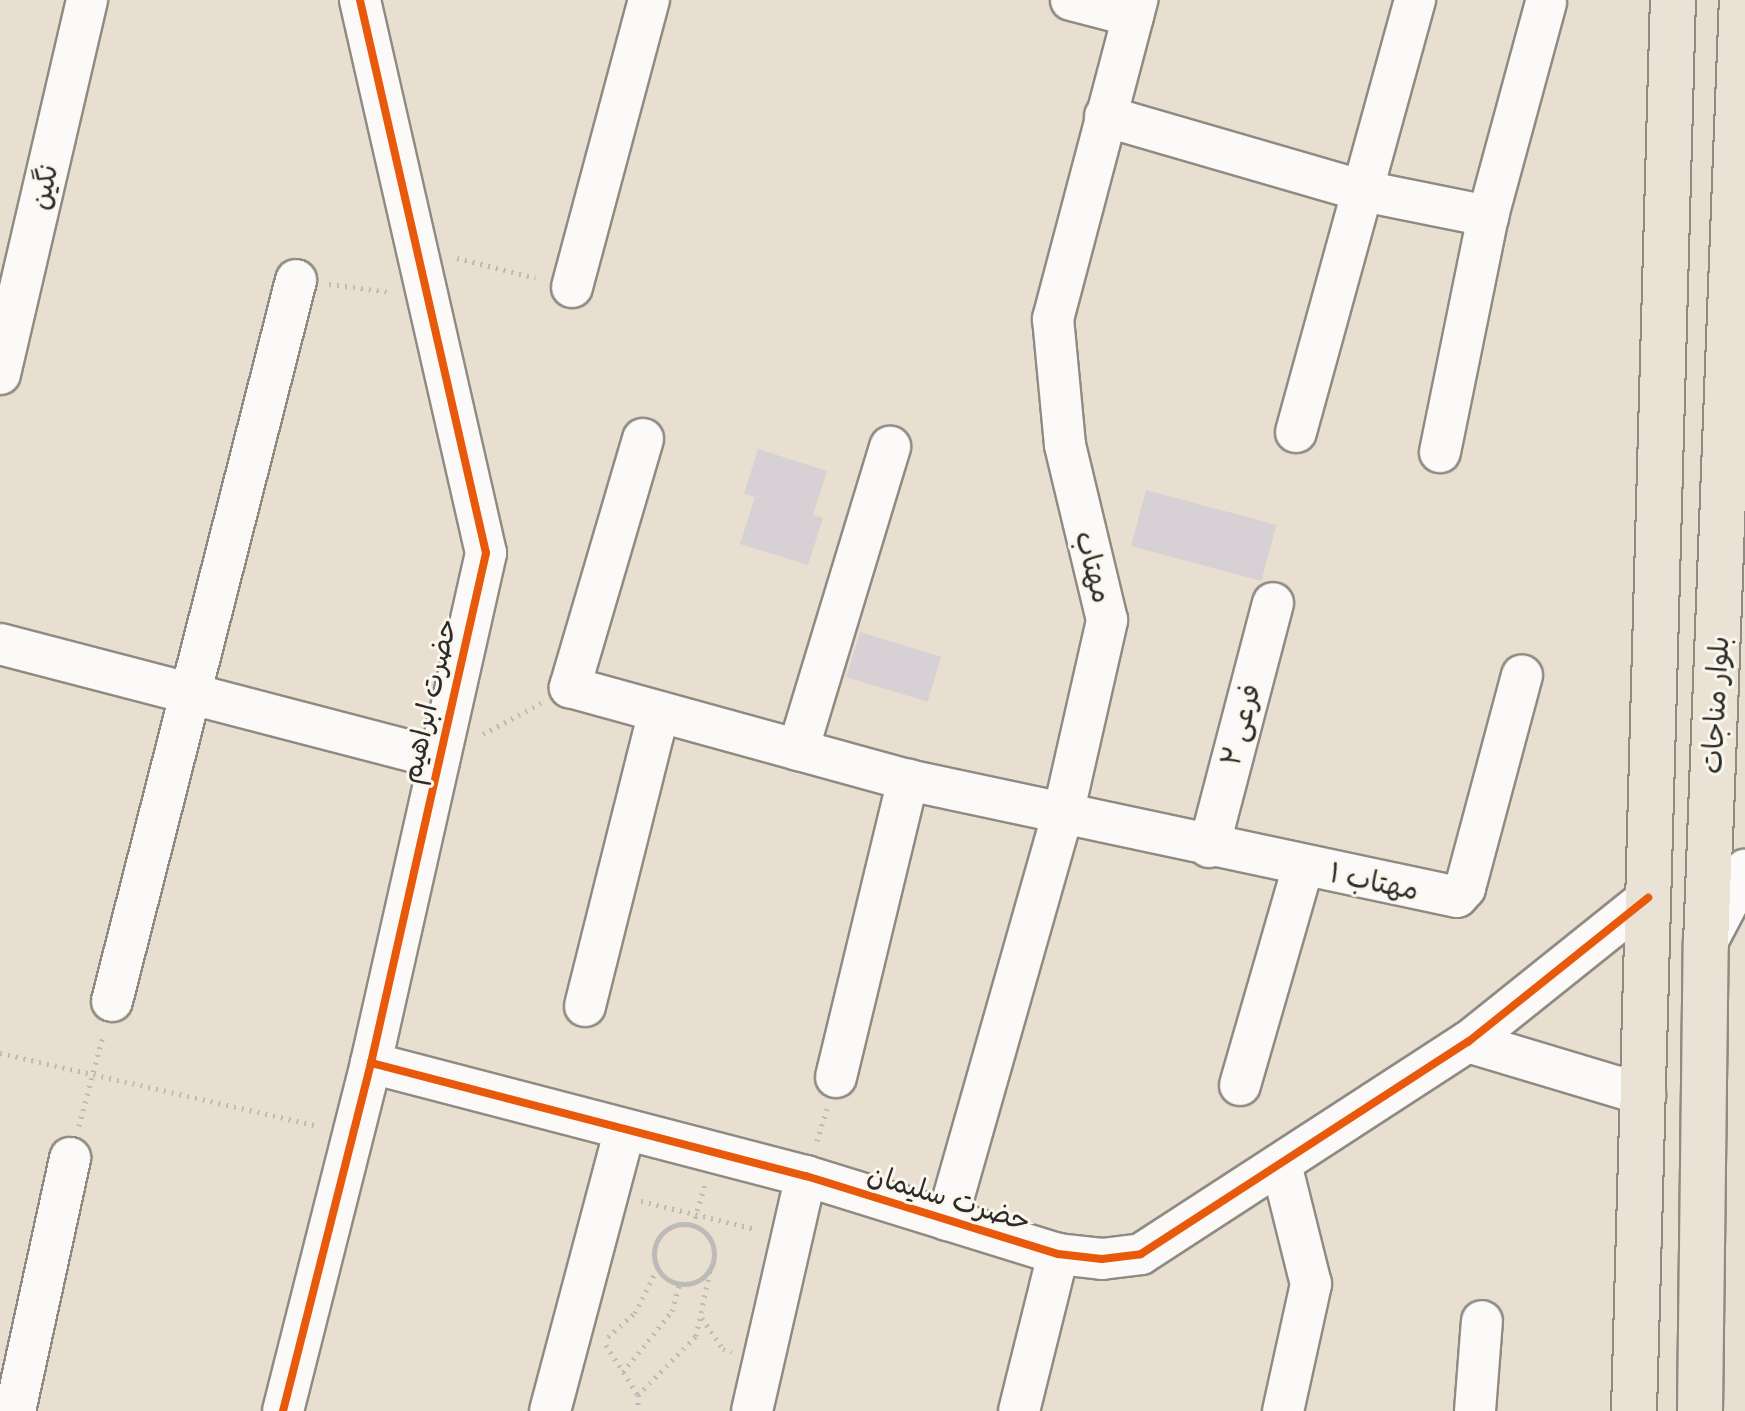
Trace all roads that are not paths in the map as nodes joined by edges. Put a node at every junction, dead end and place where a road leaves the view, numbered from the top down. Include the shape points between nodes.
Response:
1 (87, 0) edge
2 (360, 0) edge
3 (649, 0) edge
4 (1071, 0) edge
5 (1415, 0) edge
6 (1673, 0) edge
7 (1742, 0) edge
8 (1546, 3) dead end
9 (1135, 8) edge
10 (1105, 116) junction
11 (1359, 190) junction
12 (1488, 216) junction
13 (296, 280) road end
14 (572, 287) road end
15 (0, 374) edge
16 (1296, 432) dead end
17 (643, 439) dead end
18 (890, 447) dead end
19 (1440, 452) dead end
20 (1736, 492) edge
21 (1273, 603) dead end
22 (0, 644) edge
23 (1522, 675) dead end
24 (190, 697) junction
25 (659, 712) junction
26 (798, 750) junction
27 (439, 758) junction
28 (908, 780) junction
29 (1064, 810) junction
30 (1209, 847) junction
31 (1303, 867) junction
32 (1745, 870) edge
33 (1648, 898) junction
34 (1706, 944) junction
35 (112, 1001) road end
36 (585, 1006) dead end
37 (1468, 1042) junction
38 (371, 1063) junction
39 (836, 1077) road end
40 (1240, 1085) dead end
41 (1645, 1095) junction
42 (625, 1130) junction
43 (70, 1158) road end
44 (1281, 1164) junction
45 (806, 1176) junction
46 (947, 1220) junction
47 (1058, 1254) junction
48 (1482, 1321) dead end
49 (15, 1411) edge
50 (283, 1411) edge
51 (550, 1411) edge
52 (752, 1411) edge
53 (1019, 1411) edge
54 (1283, 1411) edge
55 (1475, 1411) edge
56 (1634, 1411) edge
57 (1700, 1411) edge

1 - 15 street, نگین
2 - 27 street, حضرت ابراهیم via 486,553
3 - 14 street
4 - 9 street, مهتاب
5 - 11 street
6 - 33 main road
7 - 20 main road, بلوار مناجات
8 - 12 street
9 - 10 street, مهتاب
10 - 11 street
10 - 29 street, مهتاب via 1053,319 1065,445 1107,620
11 - 12 street
11 - 16 street
12 - 19 street
13 - 24 street
17 - 25 street, مهتاب ۱ via 570,687
18 - 26 street
20 - 34 main road, بلوار مناجات
21 - 30 street, فرعی ۲
22 - 24 street
23 - 31 street, مهتاب ۱ via 1465,888 1457,897
24 - 27 street
24 - 35 street
25 - 26 street, مهتاب ۱
25 - 36 street
26 - 28 street, مهتاب ۱
27 - 38 street, حضرت ابراهیم
28 - 29 street, مهتاب ۱
28 - 39 street
29 - 30 street, مهتاب ۱
29 - 46 street, مهتاب
30 - 31 street, مهتاب ۱
31 - 40 street
32 - 34 street
33 - 37 street, حضرت سلیمان
33 - 41 main road
34 - 57 main road, بلوار مناجات
37 - 41 street
37 - 44 street, حضرت سلیمان
38 - 42 street, حضرت سلیمان
38 - 50 street, حضرت ابراهیم
41 - 56 main road
42 - 45 street, حضرت سلیمان
42 - 51 street
43 - 49 street
44 - 47 street, حضرت سلیمان via 1141,1254 1102,1259
44 - 54 street via 1311,1284
45 - 46 street, حضرت سلیمان
45 - 52 street
46 - 47 street, حضرت سلیمان
47 - 53 street
48 - 55 street

